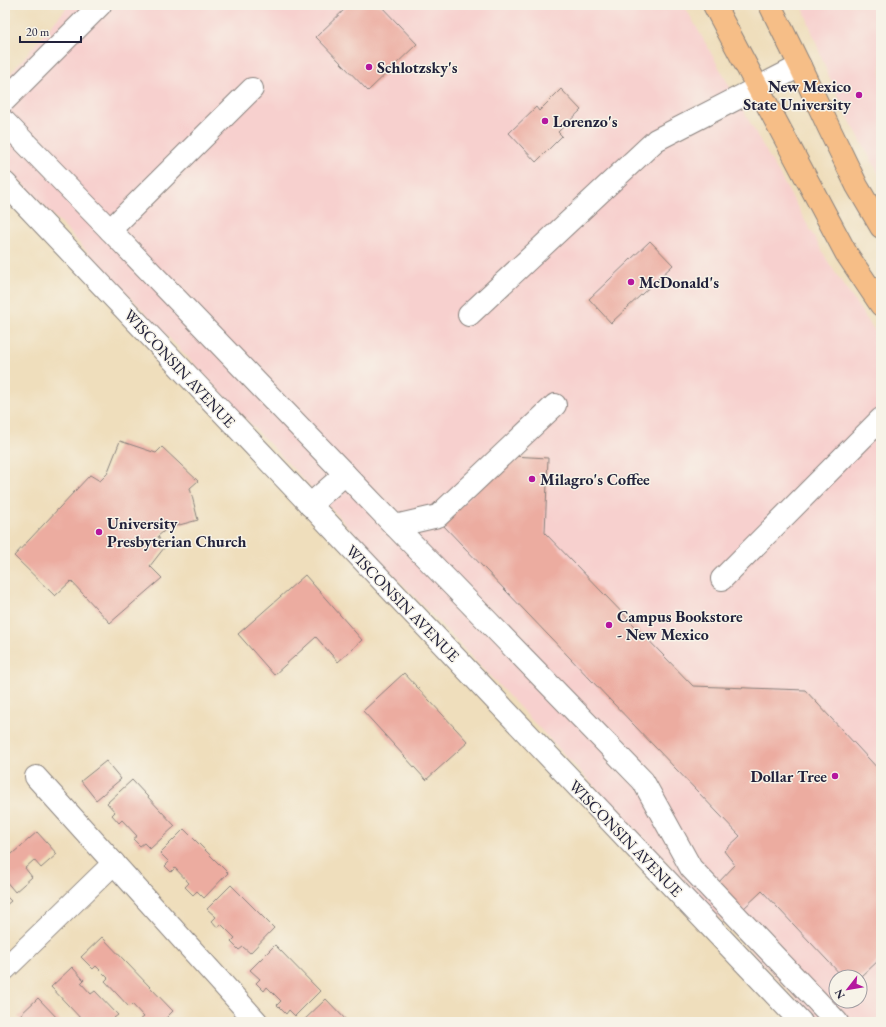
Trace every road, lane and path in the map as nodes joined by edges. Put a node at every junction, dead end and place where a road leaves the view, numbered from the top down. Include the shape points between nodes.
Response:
1 (100, 5) edge
2 (714, 5) edge
3 (770, 5) edge
4 (800, 66) junction
5 (758, 87) junction
6 (252, 89) dead end
7 (5, 100) edge
8 (5, 122) edge
9 (5, 183) edge
10 (881, 227) edge
11 (110, 230) junction
12 (881, 306) edge
13 (469, 315) dead end
14 (555, 405) dead end
15 (881, 418) edge
16 (344, 474) junction
17 (310, 505) junction
18 (395, 526) junction
19 (722, 579) dead end
20 (36, 777) dead end
21 (114, 863) junction
22 (691, 868) junction
23 (672, 886) junction
24 (5, 968) edge
25 (257, 1022) edge
26 (800, 1022) edge
27 (837, 1022) edge

1 - 7 street
2 - 5 main road
3 - 4 main road
4 - 5 street
4 - 10 main road via 857,186
5 - 12 main road via 846,253
5 - 13 street via 656,140
6 - 11 street
8 - 11 street
9 - 17 street, WISCONSIN AVENUE
11 - 16 street
14 - 18 street via 438,516
15 - 19 street
16 - 17 street
16 - 18 street
17 - 23 street, WISCONSIN AVENUE
18 - 22 street via 643,781
20 - 21 street
21 - 24 street
21 - 25 street
22 - 23 street
22 - 27 street
23 - 26 street, WISCONSIN AVENUE

